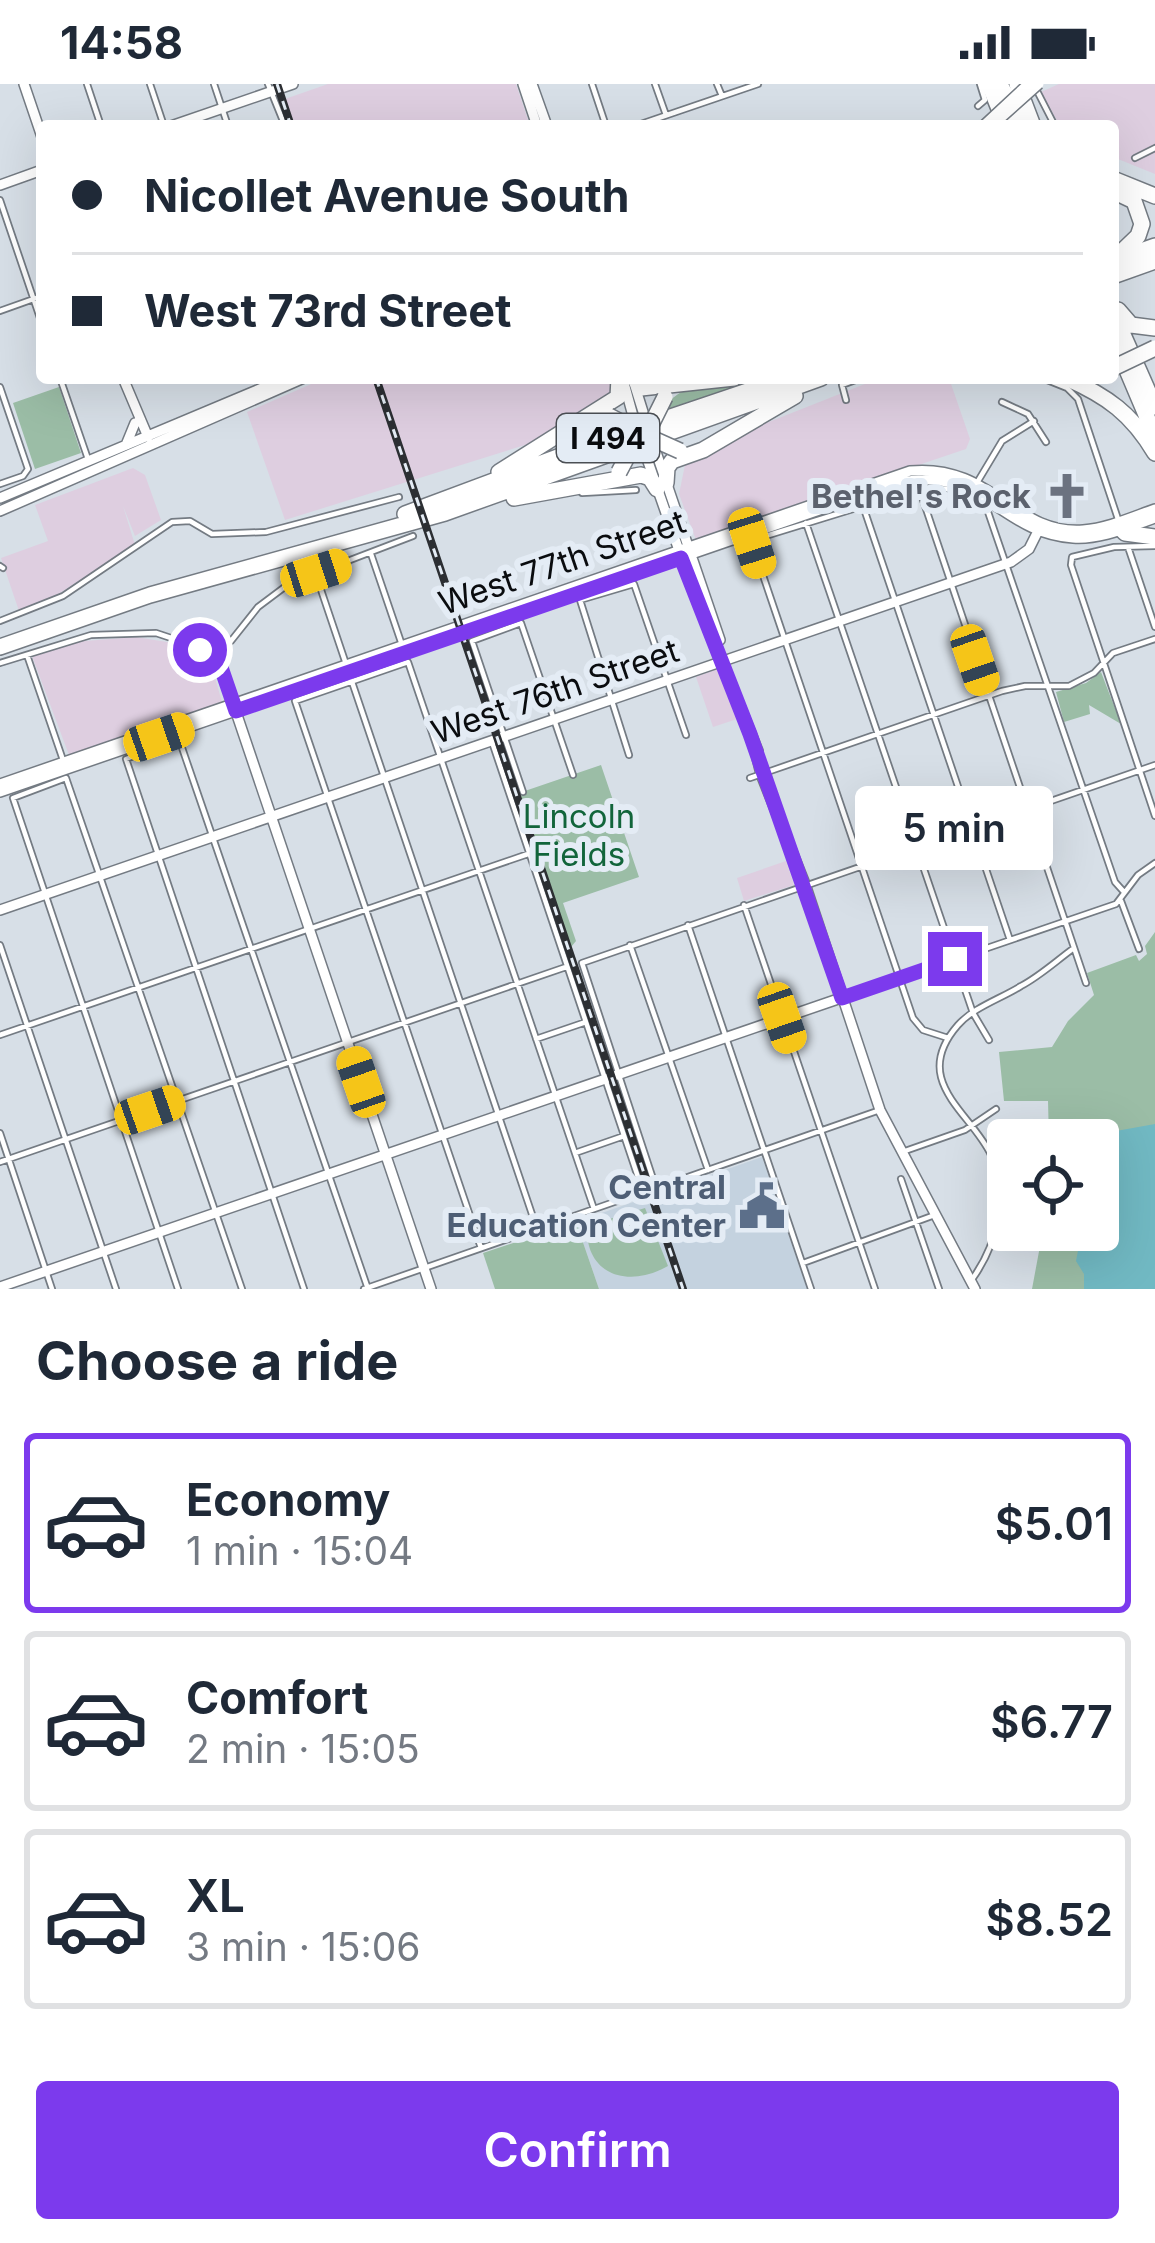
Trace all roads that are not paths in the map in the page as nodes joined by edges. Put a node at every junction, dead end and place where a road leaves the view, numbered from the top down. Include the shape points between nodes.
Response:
1 (24, 84) edge
2 (87, 84) edge
3 (150, 84) edge
4 (214, 84) edge
5 (293, 84) edge
6 (523, 84) edge
7 (532, 84) edge
8 (592, 84) edge
9 (655, 84) edge
10 (717, 84) edge
11 (758, 84) edge
12 (985, 84) edge
13 (1002, 84) edge
14 (1028, 86) edge
15 (270, 88) edge
16 (722, 96) junction
17 (978, 106) dead end
18 (222, 108) junction
19 (666, 116) junction
20 (36, 120) edge
21 (99, 120) edge
22 (165, 120) edge
23 (185, 120) edge
24 (226, 120) edge
25 (283, 120) edge
26 (535, 120) edge
27 (545, 120) edge
28 (604, 120) edge
29 (654, 120) edge
30 (993, 120) edge
31 (1003, 120) edge
32 (1018, 120) edge
33 (1036, 120) edge
34 (1051, 120) edge
35 (1155, 148) edge
36 (1135, 158) dead end
37 (36, 172) edge
38 (1119, 181) edge
39 (0, 184) edge
40 (1119, 192) edge
41 (1155, 196) edge
42 (0, 200) edge
43 (1155, 246) edge
44 (1155, 261) edge
45 (1119, 265) edge
46 (1119, 267) edge
47 (1119, 268) edge
48 (1119, 268) edge
49 (1155, 276) edge
50 (34, 299) junction
51 (36, 305) edge
52 (0, 311) edge
53 (1119, 313) edge
54 (1119, 322) edge
55 (1155, 328) edge
56 (1155, 348) edge
57 (1119, 351) edge
58 (1119, 365) edge
59 (62, 384) edge
60 (125, 384) edge
61 (274, 384) edge
62 (289, 384) edge
63 (619, 384) edge
64 (623, 384) edge
65 (634, 384) edge
66 (639, 384) edge
67 (680, 384) edge
68 (688, 384) edge
69 (768, 384) edge
70 (807, 384) edge
71 (815, 384) edge
72 (848, 384) edge
73 (1070, 386) edge
74 (0, 387) edge
75 (845, 400) dead end
76 (1001, 402) dead end
77 (1155, 407) edge
78 (215, 413) junction
79 (136, 418) junction
80 (579, 420) junction
81 (1034, 422) junction
82 (644, 433) junction
83 (1155, 436) edge
84 (1046, 442) dead end
85 (146, 443) junction
86 (715, 444) junction
87 (126, 446) junction
88 (1155, 453) edge
89 (89, 462) junction
90 (68, 478) junction
91 (598, 482) junction
92 (0, 484) edge
93 (662, 486) junction
94 (975, 486) junction
95 (637, 490) dead end
96 (399, 497) dead end
97 (0, 498) edge
98 (545, 503) dead end
99 (438, 509) junction
100 (0, 511) edge
101 (1155, 513) edge
102 (806, 523) junction
103 (1040, 527) junction
104 (1114, 528) junction
105 (413, 536) dead end
106 (1152, 538) edge
107 (1127, 546) junction
108 (371, 553) junction
109 (685, 553) junction
110 (1007, 563) junction
111 (316, 573) junction
112 (949, 583) junction
113 (895, 602) junction
114 (0, 621) edge
115 (839, 621) junction
116 (1155, 627) edge
117 (0, 638) edge
118 (1155, 639) edge
119 (784, 640) junction
120 (402, 645) junction
121 (0, 647) edge
122 (214, 647) junction
123 (26, 653) junction
124 (724, 661) junction
125 (0, 663) edge
126 (1103, 663) junction
127 (348, 672) junction
128 (667, 680) junction
129 (1048, 687) junction
130 (988, 695) junction
131 (610, 700) junction
132 (235, 707) junction
133 (933, 715) junction
134 (554, 719) junction
135 (170, 725) junction
136 (878, 734) junction
137 (686, 735) dead end
138 (505, 736) junction
139 (491, 741) junction
140 (127, 753) junction
141 (823, 753) junction
142 (629, 754) dead end
143 (441, 758) junction
144 (1155, 764) edge
145 (66, 770) junction
146 (1139, 770) junction
147 (573, 775) dead end
148 (759, 775) junction
149 (384, 777) junction
150 (0, 788) edge
151 (1082, 789) junction
152 (524, 792) dead end
153 (327, 797) junction
154 (1026, 808) junction
155 (271, 816) junction
156 (1155, 816) edge
157 (971, 827) junction
158 (215, 836) junction
159 (916, 846) junction
160 (530, 853) junction
161 (158, 855) junction
162 (1155, 863) edge
163 (862, 865) junction
164 (479, 871) junction
165 (102, 874) junction
166 (802, 885) junction
167 (423, 890) junction
168 (1124, 892) junction
169 (45, 894) junction
170 (1121, 901) junction
171 (744, 905) junction
172 (0, 910) edge
173 (366, 910) junction
174 (1065, 922) junction
175 (688, 925) junction
176 (309, 929) junction
177 (1010, 940) junction
178 (0, 945) edge
179 (631, 945) junction
180 (1074, 948) junction
181 (253, 949) junction
182 (1139, 950) dead end
183 (955, 959) junction
184 (566, 967) junction
185 (196, 968) junction
186 (900, 978) junction
187 (518, 983) junction
188 (1086, 983) dead end
189 (140, 987) junction
190 (842, 998) junction
191 (461, 1003) junction
192 (83, 1007) junction
193 (973, 1013) junction
194 (782, 1018) junction
195 (404, 1022) junction
196 (586, 1022) junction
197 (27, 1026) junction
198 (0, 1036) edge
199 (726, 1037) junction
200 (949, 1038) junction
201 (536, 1039) junction
202 (989, 1040) dead end
203 (348, 1042) junction
204 (670, 1058) junction
205 (291, 1061) junction
206 (618, 1075) junction
207 (606, 1079) junction
208 (235, 1081) junction
209 (557, 1096) junction
210 (178, 1100) junction
211 (996, 1109) dead end
212 (880, 1110) junction
213 (500, 1116) junction
214 (122, 1120) junction
215 (970, 1126) junction
216 (821, 1130) junction
217 (0, 1133) edge
218 (443, 1136) junction
219 (624, 1136) junction
220 (65, 1139) junction
221 (764, 1150) junction
222 (575, 1153) junction
223 (900, 1153) junction
224 (386, 1155) junction
225 (9, 1159) junction
226 (0, 1162) edge
227 (708, 1170) junction
228 (329, 1174) junction
229 (901, 1179) dead end
230 (274, 1194) junction
231 (594, 1209) junction
232 (216, 1214) junction
233 (934, 1215) junction
234 (917, 1224) junction
235 (537, 1229) junction
236 (160, 1233) junction
237 (859, 1243) junction
238 (481, 1248) junction
239 (103, 1252) junction
240 (803, 1263) junction
241 (424, 1268) junction
242 (46, 1272) junction
243 (975, 1285) edge
244 (0, 1288) edge
245 (52, 1289) edge
246 (116, 1289) edge
247 (178, 1289) edge
248 (242, 1289) edge
249 (304, 1289) edge
250 (367, 1289) edge
251 (431, 1289) edge
252 (812, 1289) edge
253 (875, 1289) edge
254 (939, 1289) edge

1 - 20 street
2 - 21 street
3 - 22 street
4 - 18 street
5 - 15 street
6 - 26 street
7 - 27 street
8 - 28 street
9 - 19 street
10 - 16 street
11 - 16 street
12 - 17 street
12 - 31 highway
13 - 32 highway
14 - 30 street, bridge
14 - 33 highway
14 - 34 street
15 - 18 street
15 - 25 street
16 - 19 street
18 - 23 street
18 - 24 street
19 - 29 street
35 - 36 street
37 - 39 street
38 - 41 highway
40 - 45 highway via 1139,206 1142,224
42 - 50 street
43 - 46 highway
44 - 47 highway
48 - 49 highway
50 - 51 street
50 - 52 street
53 - 55 highway
54 - 77 highway
56 - 58 highway, bridge
57 - 83 highway
59 - 89 street
60 - 79 street
61 - 78 street
62 - 78 street
63 - 80 highway via 618,397
64 - 82 street
65 - 82 street
66 - 67 highway
68 - 82 highway, bridge via 665,397
69 - 99 highway, I 494
70 - 99 highway, I 494
71 - 86 highway
72 - 75 street via 841,387
73 - 88 highway via 1114,401
73 - 104 street
74 - 92 street via 28,473
76 - 81 street
78 - 85 street
79 - 85 street
79 - 87 street
80 - 82 highway, bridge via 609,416
80 - 99 highway
81 - 84 street
81 - 94 street via 1002,441
82 - 86 highway, bridge via 680,451
82 - 91 highway, bridge via 619,472
82 - 93 street
85 - 87 street
85 - 90 street
86 - 93 highway via 672,460
87 - 89 street
89 - 90 street
90 - 97 street
90 - 100 street
91 - 93 highway via 641,475
91 - 99 highway via 465,512
93 - 109 street
94 - 103 street, West 77th Street
94 - 109 street, West 77th Street via 940,470 910,471
95 - 98 street via 551,496
96 - 114 street via 266,532 212,533 172,522 63,596
99 - 117 highway, I 494 via 178,577
99 - 121 highway, I 494
101 - 104 street
102 - 113 street via 861,505
102 - 115 street
102 - 119 street via 752,543
103 - 104 street, West 77th Street via 1071,538
103 - 110 street, West 76th Street via 1029,549
104 - 106 highway
105 - 108 street
106 - 107 street
107 - 116 street
107 - 126 street via 1072,557
108 - 111 street
108 - 120 street
109 - 120 street, West 77th Street
109 - 124 street
109 - 127 street, West 77th Street
110 - 112 street, West 76th Street
110 - 112 street via 987,508 949,488 929,488 923,494
110 - 129 street
111 - 122 street via 267,598 235,638
111 - 127 street
112 - 113 street, West 76th Street
112 - 130 street
113 - 115 street, West 76th Street
113 - 133 street
115 - 119 street, West 76th Street
115 - 136 street
118 - 126 street
119 - 124 street, West 76th Street
119 - 141 street
120 - 127 street, West 77th Street
122 - 123 street via 128,633
122 - 132 street
123 - 125 street
123 - 145 street
124 - 128 street, West 76th Street
124 - 148 street
126 - 129 street via 1078,683
126 - 146 street
127 - 132 street, West 77th Street
127 - 143 street via 408,662
127 - 149 street
127 - 153 street via 295,701
128 - 131 street, West 76th Street
128 - 131 street via 634,584 578,603
128 - 137 street
129 - 130 street
129 - 151 street
130 - 133 street
130 - 154 street
131 - 134 street, West 76th Street
131 - 142 street
132 - 135 street
132 - 140 street
132 - 155 street
133 - 136 street
133 - 157 street
134 - 138 street, West 76th Street
134 - 138 street via 521,622 472,641
134 - 147 street
135 - 140 street
135 - 145 street
136 - 141 street
136 - 159 street
138 - 139 street, West 76th Street
138 - 152 street
139 - 143 street, West 76th Street
139 - 160 street
140 - 145 street
140 - 158 street via 182,739
140 - 161 street
141 - 148 street
141 - 163 street
143 - 149 street, West 76th Street
143 - 164 street
144 - 146 street
145 - 150 street
145 - 165 street
145 - 169 street via 13,798
146 - 151 street
146 - 156 street
148 - 166 street
149 - 153 street, West 76th Street
149 - 167 street
151 - 154 street
151 - 168 street
153 - 155 street, West 76th Street
153 - 173 street
154 - 157 street
154 - 174 street
155 - 158 street, West 76th Street
155 - 176 street
157 - 159 street
157 - 177 street
158 - 161 street, West 76th Street
158 - 181 street
159 - 163 street
159 - 183 street
160 - 164 street
160 - 184 street
161 - 165 street, West 76th Street
161 - 185 street
162 - 168 street
163 - 166 street
163 - 186 street
164 - 167 street
164 - 187 street
165 - 169 street, West 76th Street
165 - 189 street
166 - 171 street
166 - 190 street
167 - 173 street
167 - 191 street
168 - 170 street
169 - 172 street, West 76th Street
169 - 192 street
170 - 174 street
170 - 182 street
171 - 175 street
171 - 194 street
173 - 176 street
173 - 195 street
174 - 177 street
174 - 180 street
175 - 179 street
175 - 199 street
176 - 181 street
176 - 203 street
177 - 183 street
178 - 197 street
179 - 204 street
179 - 206 street via 582,966
180 - 188 street
180 - 193 street
181 - 185 street
181 - 205 street
183 - 186 street
183 - 193 street
184 - 187 street
184 - 196 street
185 - 189 street
185 - 208 street
186 - 190 street
186 - 200 street via 915,1023
187 - 191 street
187 - 201 street
189 - 192 street
189 - 210 street
190 - 194 street
190 - 212 street
191 - 195 street
191 - 213 street
192 - 197 street
192 - 214 street
193 - 200 street
193 - 202 street
194 - 199 street
194 - 216 street
195 - 203 street
195 - 218 street
196 - 201 street
196 - 207 street
197 - 198 street
197 - 220 street
199 - 204 street
199 - 221 street
200 - 215 street via 942,1080
201 - 209 street
203 - 205 street
203 - 224 street
204 - 206 street
204 - 227 street
205 - 208 street
205 - 228 street
206 - 207 street
206 - 227 street via 656,1188
207 - 209 street
207 - 219 street
208 - 210 street
208 - 230 street
209 - 213 street
209 - 222 street
210 - 214 street
210 - 232 street
211 - 215 street
212 - 216 street
212 - 223 street
213 - 218 street
213 - 235 street
214 - 220 street
214 - 236 street
215 - 223 street
215 - 243 street via 990,1153 1000,1190
216 - 221 street
216 - 237 street
217 - 225 street
218 - 224 street
218 - 238 street
219 - 222 street
219 - 231 street via 644,1192
220 - 225 street
220 - 239 street
221 - 227 street
221 - 240 street
222 - 231 street
223 - 233 street
224 - 228 street
224 - 241 street
225 - 226 street
225 - 242 street
228 - 230 street
228 - 250 street
229 - 234 street
230 - 232 street
230 - 249 street
231 - 235 street
232 - 236 street
232 - 248 street
233 - 234 street
233 - 243 street
234 - 237 street
234 - 254 street
235 - 238 street
236 - 239 street
236 - 247 street
237 - 240 street
237 - 253 street
238 - 241 street
239 - 242 street
239 - 246 street
240 - 252 street
241 - 250 street
241 - 251 street
242 - 244 street
242 - 245 street

